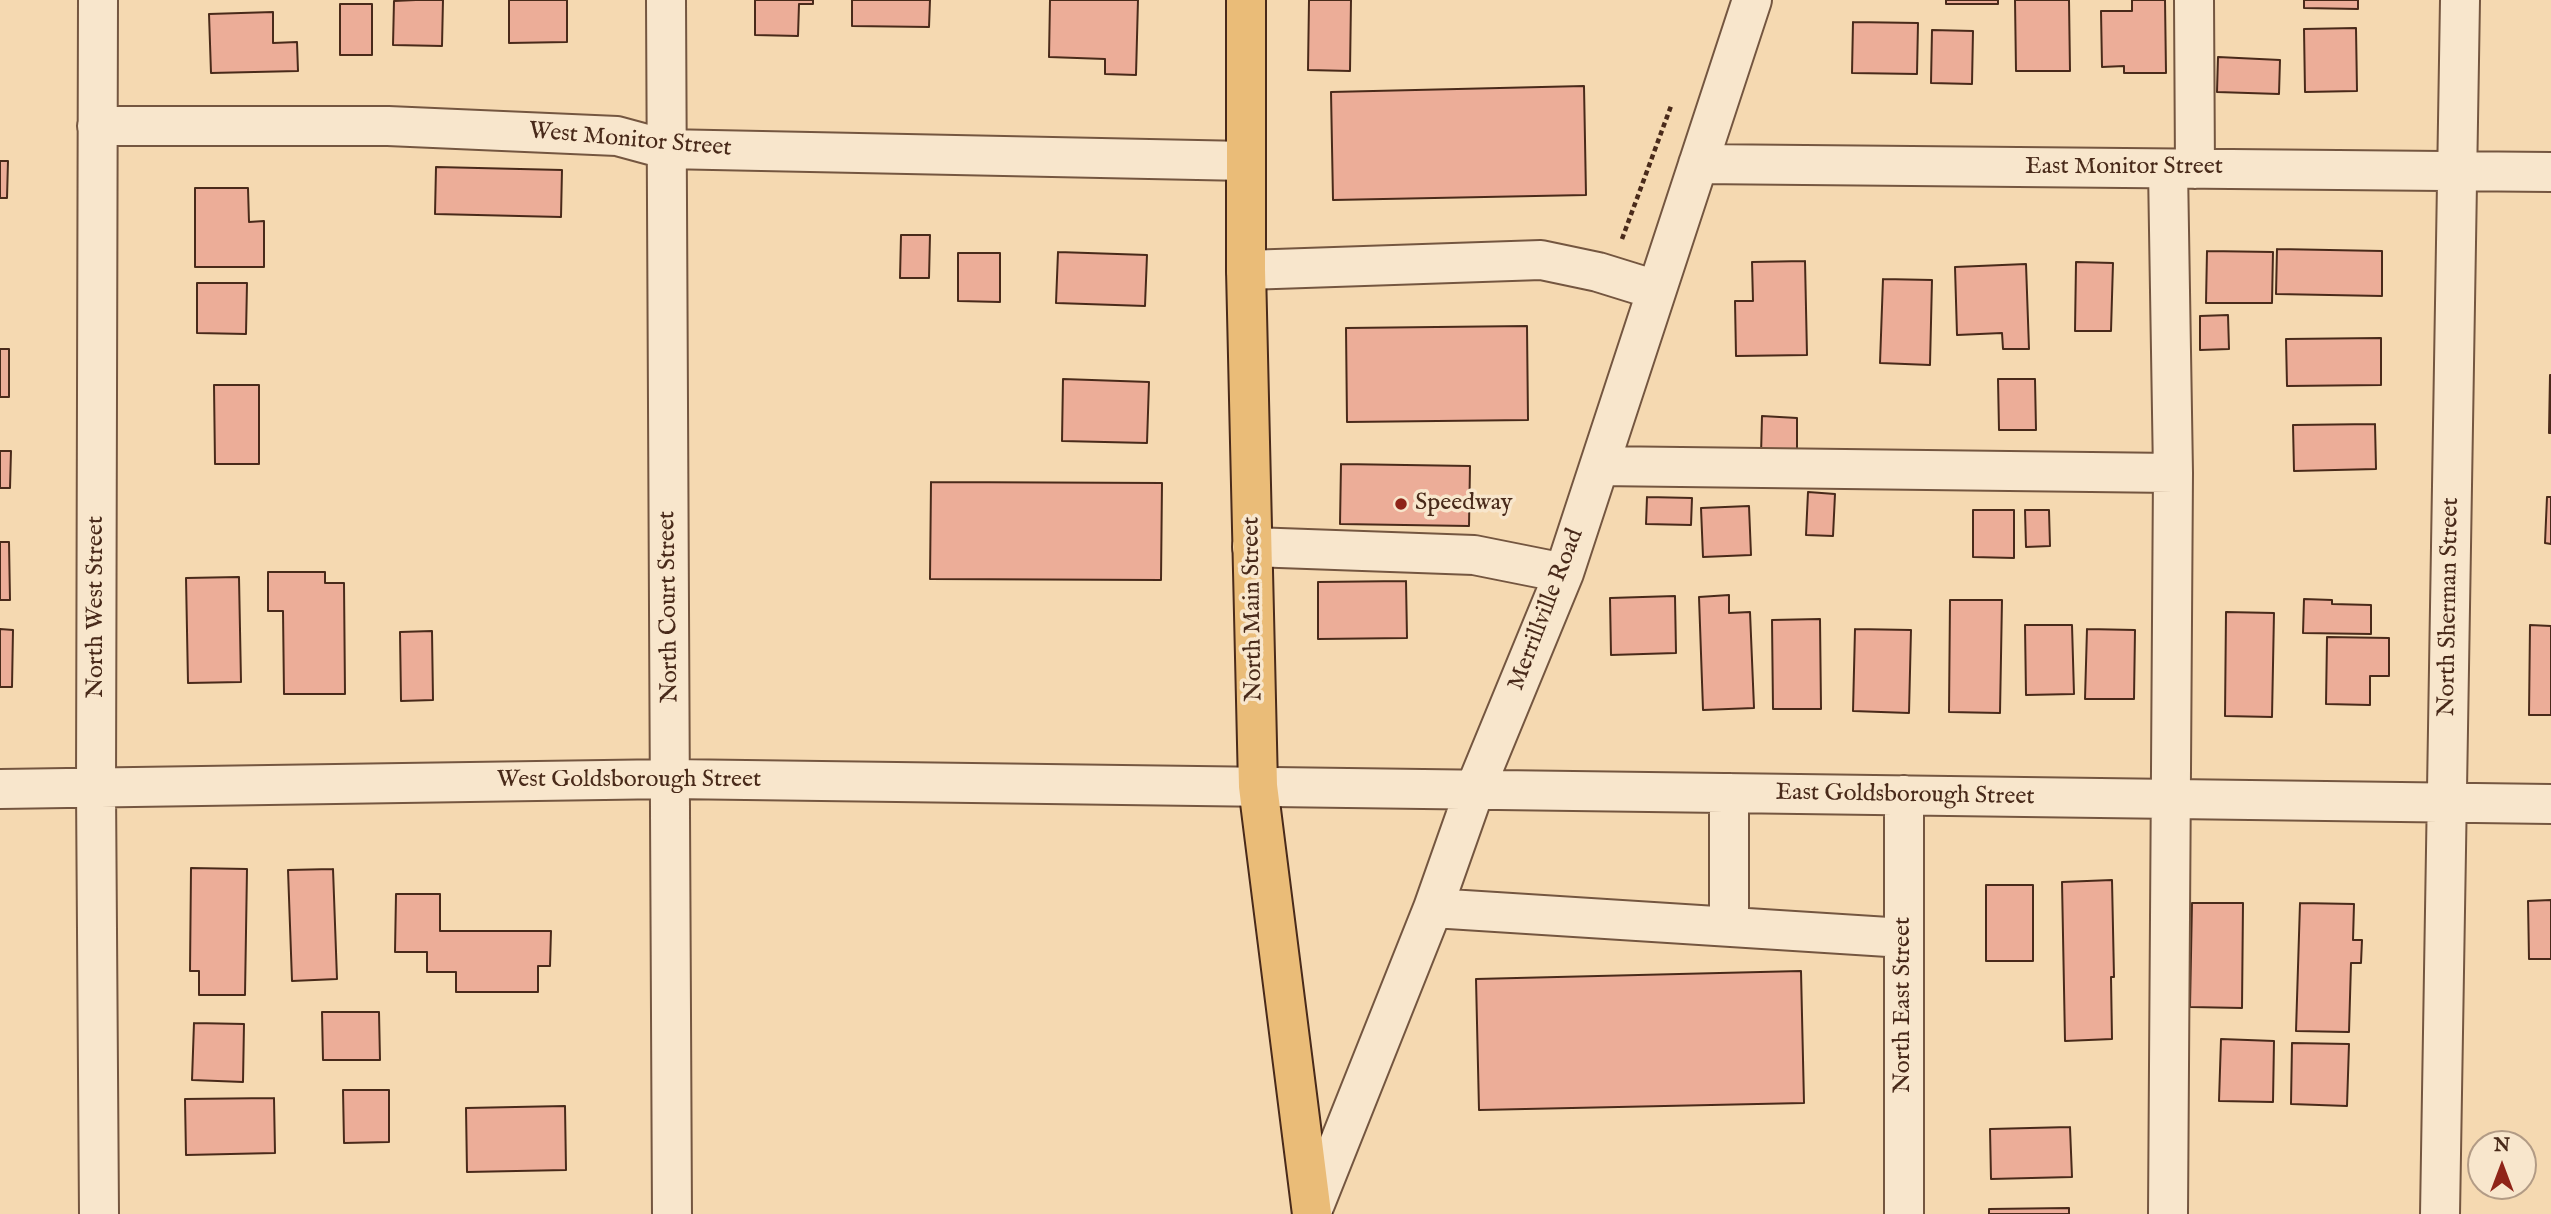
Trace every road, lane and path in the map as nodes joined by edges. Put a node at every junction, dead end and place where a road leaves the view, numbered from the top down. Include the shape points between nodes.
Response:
1 (98, 0) edge
2 (666, 0) edge
3 (1246, 0) edge
4 (1752, 0) edge
5 (2194, 0) edge
6 (2460, 0) edge
7 (1671, 105) dead end
8 (97, 126) junction
9 (665, 149) junction
10 (1246, 161) junction
11 (1698, 164) junction
12 (2182, 169) junction
13 (2458, 170) junction
14 (2551, 172) edge
15 (1246, 270) junction
16 (1609, 276) junction
17 (1657, 290) junction
18 (1599, 466) junction
19 (2173, 473) junction
20 (1252, 547) junction
21 (1564, 573) junction
22 (671, 779) junction
23 (1258, 786) junction
24 (0, 789) edge
25 (96, 789) junction
26 (1475, 789) junction
27 (1729, 793) junction
28 (1903, 796) junction
29 (2169, 799) junction
30 (2447, 802) junction
31 (2551, 804) edge
32 (1433, 908) junction
33 (1729, 926) junction
34 (1904, 938) junction
35 (1313, 1212) edge
36 (99, 1214) edge
37 (672, 1214) edge
38 (1904, 1214) edge
39 (2168, 1214) edge
40 (2440, 1214) edge

1 - 8 street, North West Street
2 - 9 street, North Court Street
3 - 10 main road, North Main Street
4 - 11 street, Merrillville Road
5 - 12 street
6 - 13 street, North Sherman Street
7 - 16 path
8 - 9 street, West Monitor Street via 429,127 617,135
8 - 25 street, North West Street
9 - 10 street, West Monitor Street
9 - 22 street, North Court Street
10 - 15 main road, North Main Street
11 - 12 street, East Monitor Street
11 - 17 street, Merrillville Road
12 - 13 street, East Monitor Street
12 - 19 street
13 - 14 street, East Monitor Street
13 - 30 street, North Sherman Street
15 - 16 street via 1541,260
15 - 20 main road, North Main Street
16 - 17 street
17 - 18 street, Merrillville Road
18 - 19 street
18 - 21 street, Merrillville Road
19 - 29 street
20 - 21 street via 1474,555
20 - 23 main road, North Main Street
21 - 26 street, Merrillville Road
22 - 23 street, West Goldsborough Street
22 - 25 street, West Goldsborough Street
22 - 37 street, North Court Street
23 - 26 street, East Goldsborough Street
23 - 35 main road, North Main Street
24 - 25 street, West Goldsborough Street
25 - 36 street, North West Street
26 - 27 street, East Goldsborough Street
26 - 32 street, Merrillville Road
27 - 28 street, East Goldsborough Street
27 - 33 street
28 - 29 street, East Goldsborough Street
28 - 34 street, North East Street
29 - 30 street, East Goldsborough Street
29 - 39 street
30 - 31 street, East Goldsborough Street
30 - 40 street, North Sherman Street
32 - 33 street
32 - 35 street, Merrillville Road
33 - 34 street
34 - 38 street, North East Street

